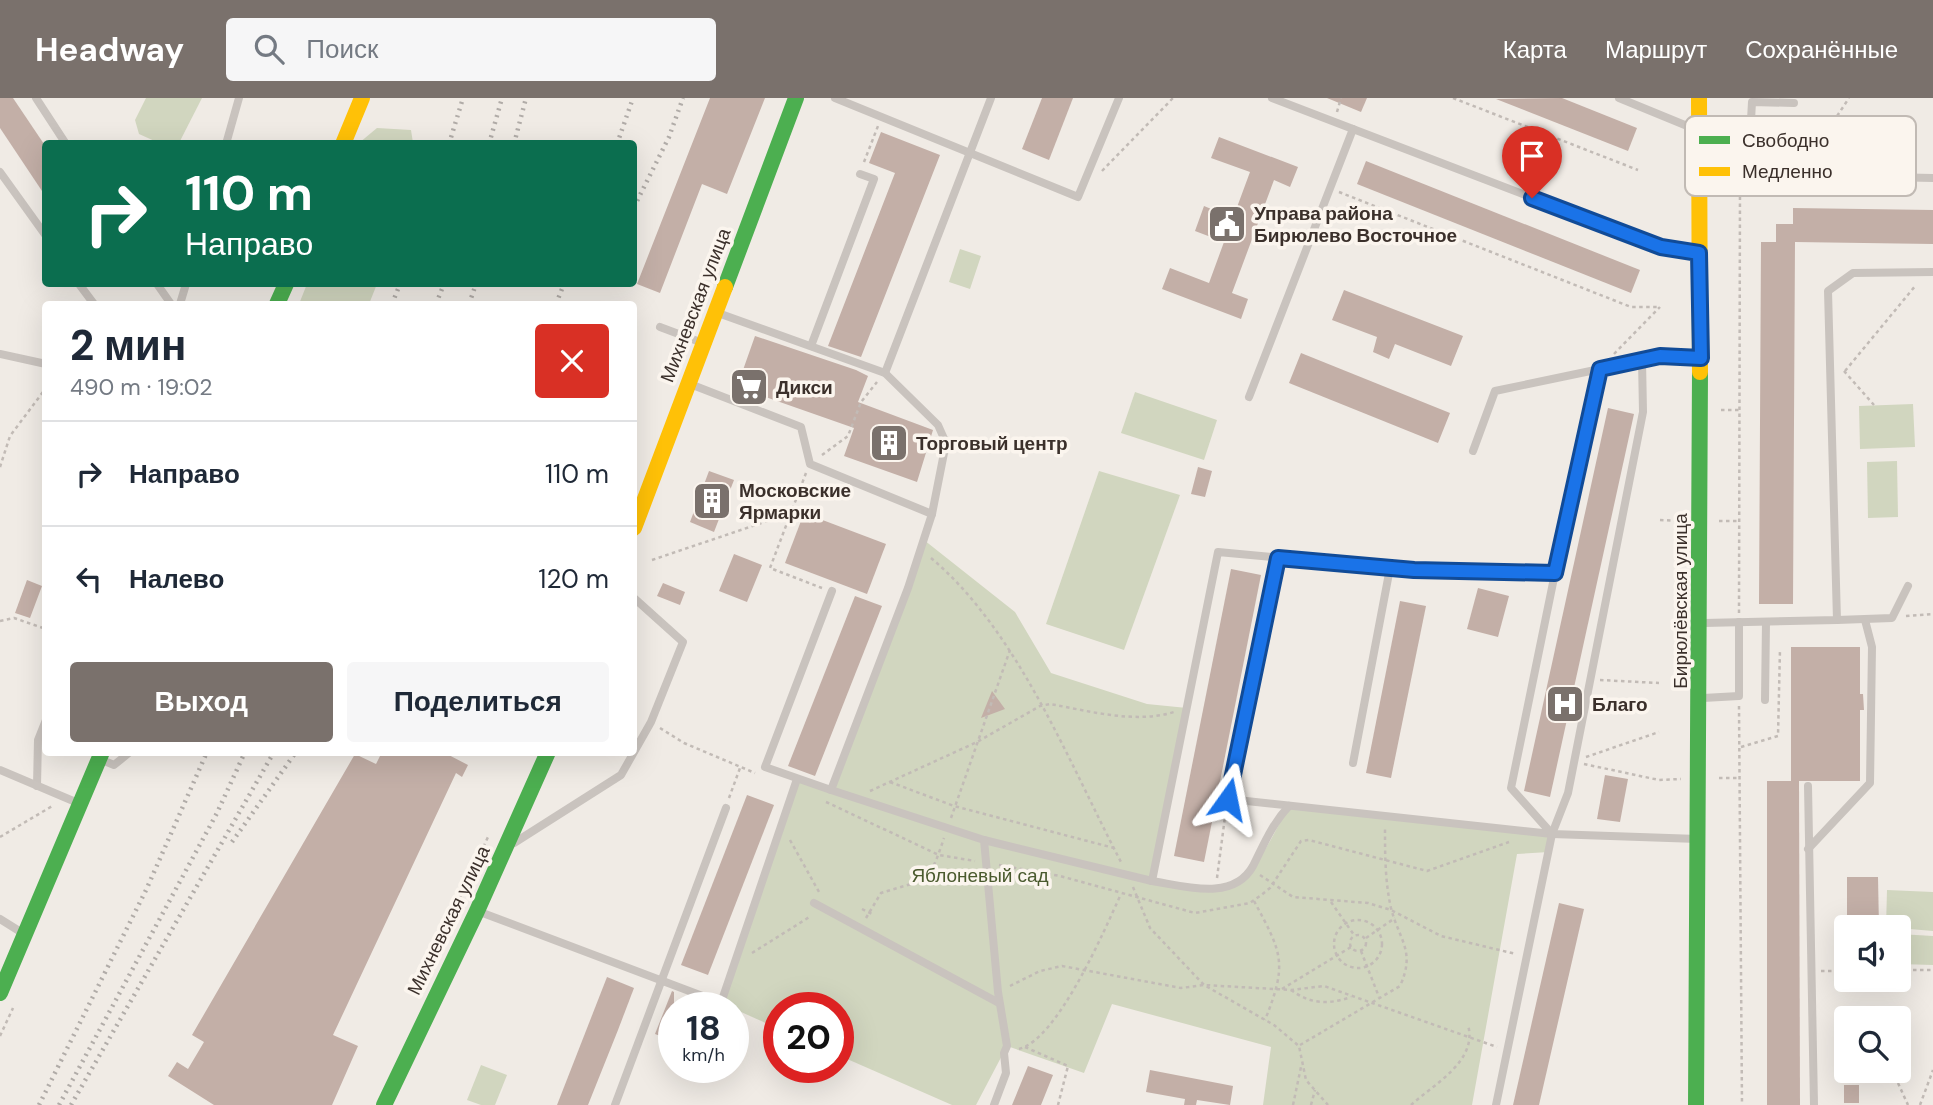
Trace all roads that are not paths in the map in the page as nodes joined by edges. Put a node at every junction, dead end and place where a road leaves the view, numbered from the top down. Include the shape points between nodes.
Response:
1 (36, 98) edge
2 (239, 98) edge
3 (362, 98) edge
4 (796, 98) edge
5 (835, 98) edge
6 (990, 98) edge
7 (1119, 98) edge
8 (1272, 98) edge
9 (1619, 98) edge
10 (1699, 98) edge
11 (1794, 103) dead end
12 (1699, 116) edge
13 (1750, 116) edge
14 (1685, 126) edge
15 (1353, 129) junction
16 (63, 140) edge
17 (227, 140) edge
18 (346, 140) edge
19 (970, 151) junction
20 (0, 172) edge
21 (860, 174) road end
22 (1700, 196) edge
23 (42, 230) edge
24 (1699, 253) junction
25 (1930, 272) edge
26 (715, 312) junction
27 (660, 327) dead end
28 (703, 343) junction
29 (810, 346) junction
30 (0, 354) edge
31 (1701, 358) junction
32 (1642, 360) junction
33 (42, 363) edge
34 (1600, 369) junction
35 (885, 373) junction
36 (688, 383) junction
37 (1249, 397) dead end
38 (1473, 451) dead end
39 (932, 514) junction
40 (637, 520) edge
41 (1278, 558) junction
42 (1390, 568) junction
43 (1555, 573) junction
44 (1908, 586) dead end
45 (832, 591) road end
46 (637, 601) edge
47 (1837, 620) junction
48 (1865, 620) junction
49 (1739, 622) junction
50 (1766, 622) junction
51 (1701, 623) junction
52 (1701, 698) junction
53 (1765, 700) dead end
54 (42, 730) edge
55 (637, 747) edge
56 (100, 756) edge
57 (125, 756) edge
58 (546, 756) edge
59 (632, 756) edge
60 (1353, 763) dead end
61 (0, 769) edge
62 (797, 779) junction
63 (37, 786) junction
64 (1808, 786) dead end
65 (831, 790) junction
66 (73, 801) junction
67 (1289, 806) junction
68 (726, 808) road end
69 (1552, 834) junction
70 (1698, 839) junction
71 (984, 840) junction
72 (506, 848) junction
73 (1808, 849) junction
74 (1152, 881) junction
75 (814, 903) dead end
76 (477, 911) junction
77 (0, 919) edge
78 (27, 935) junction
79 (661, 981) junction
80 (0, 993) edge
81 (999, 1003) junction
82 (384, 1105) edge
83 (615, 1105) edge
84 (994, 1105) edge
85 (1496, 1105) edge
86 (1696, 1105) edge
87 (1814, 1105) edge

1 - 16 lane
2 - 17 lane
3 - 18 street
4 - 26 street, Михневская улица
5 - 19 lane
6 - 19 lane
7 - 19 lane via 1078,197
8 - 15 lane
9 - 14 lane
10 - 12 street, Бирюлёвская улица
11 - 13 lane via 1752,102
15 - 24 lane via 1661,247
15 - 37 lane
19 - 35 lane
20 - 23 lane
21 - 29 lane via 874,179
22 - 24 street, Бирюлёвская улица
24 - 31 street, Бирюлёвская улица
25 - 47 lane via 1853,273 1828,291
26 - 28 street, Михневская улица
26 - 29 lane
27 - 28 lane
28 - 36 street, Михневская улица
29 - 35 lane
30 - 33 lane
31 - 32 lane
31 - 51 street, Бирюлёвская улица
32 - 34 lane
32 - 69 lane via 1643,412 1568,793
34 - 38 lane via 1495,391
34 - 43 lane
35 - 39 lane via 938,425 946,443
36 - 39 lane via 801,427 810,464
36 - 40 street, Михневская улица
39 - 65 lane
41 - 42 lane
41 - 67 lane via 1228,799
41 - 74 lane via 1218,552
42 - 43 lane
42 - 60 lane
43 - 69 lane via 1511,788
44 - 48 lane via 1892,618
45 - 62 lane via 765,767
46 - 55 lane via 683,642
47 - 48 lane
47 - 50 lane
48 - 73 lane via 1872,647 1870,783
49 - 50 lane
49 - 51 lane
49 - 52 lane via 1739,696
50 - 53 lane
51 - 52 street, Бирюлёвская улица
52 - 70 street, Бирюлёвская улица
54 - 63 lane
56 - 57 lane via 114,765
56 - 66 street
58 - 72 street, Михневская улица
59 - 72 lane via 621,775
61 - 63 lane
62 - 65 lane
62 - 79 lane via 721,1003
63 - 66 lane
64 - 73 lane
65 - 71 lane
66 - 78 street
67 - 69 lane
67 - 74 lane via 1267,835 1251,870 1235,885 1200,889
68 - 79 lane
69 - 70 lane
69 - 85 lane
70 - 86 street, Бирюлёвская улица
71 - 74 lane
71 - 81 lane
72 - 76 street, Михневская улица
73 - 87 lane
75 - 81 lane
76 - 79 lane
76 - 82 street, Михневская улица
77 - 78 lane
78 - 80 street
79 - 83 lane
81 - 84 lane via 1007,1046 1006,1073

